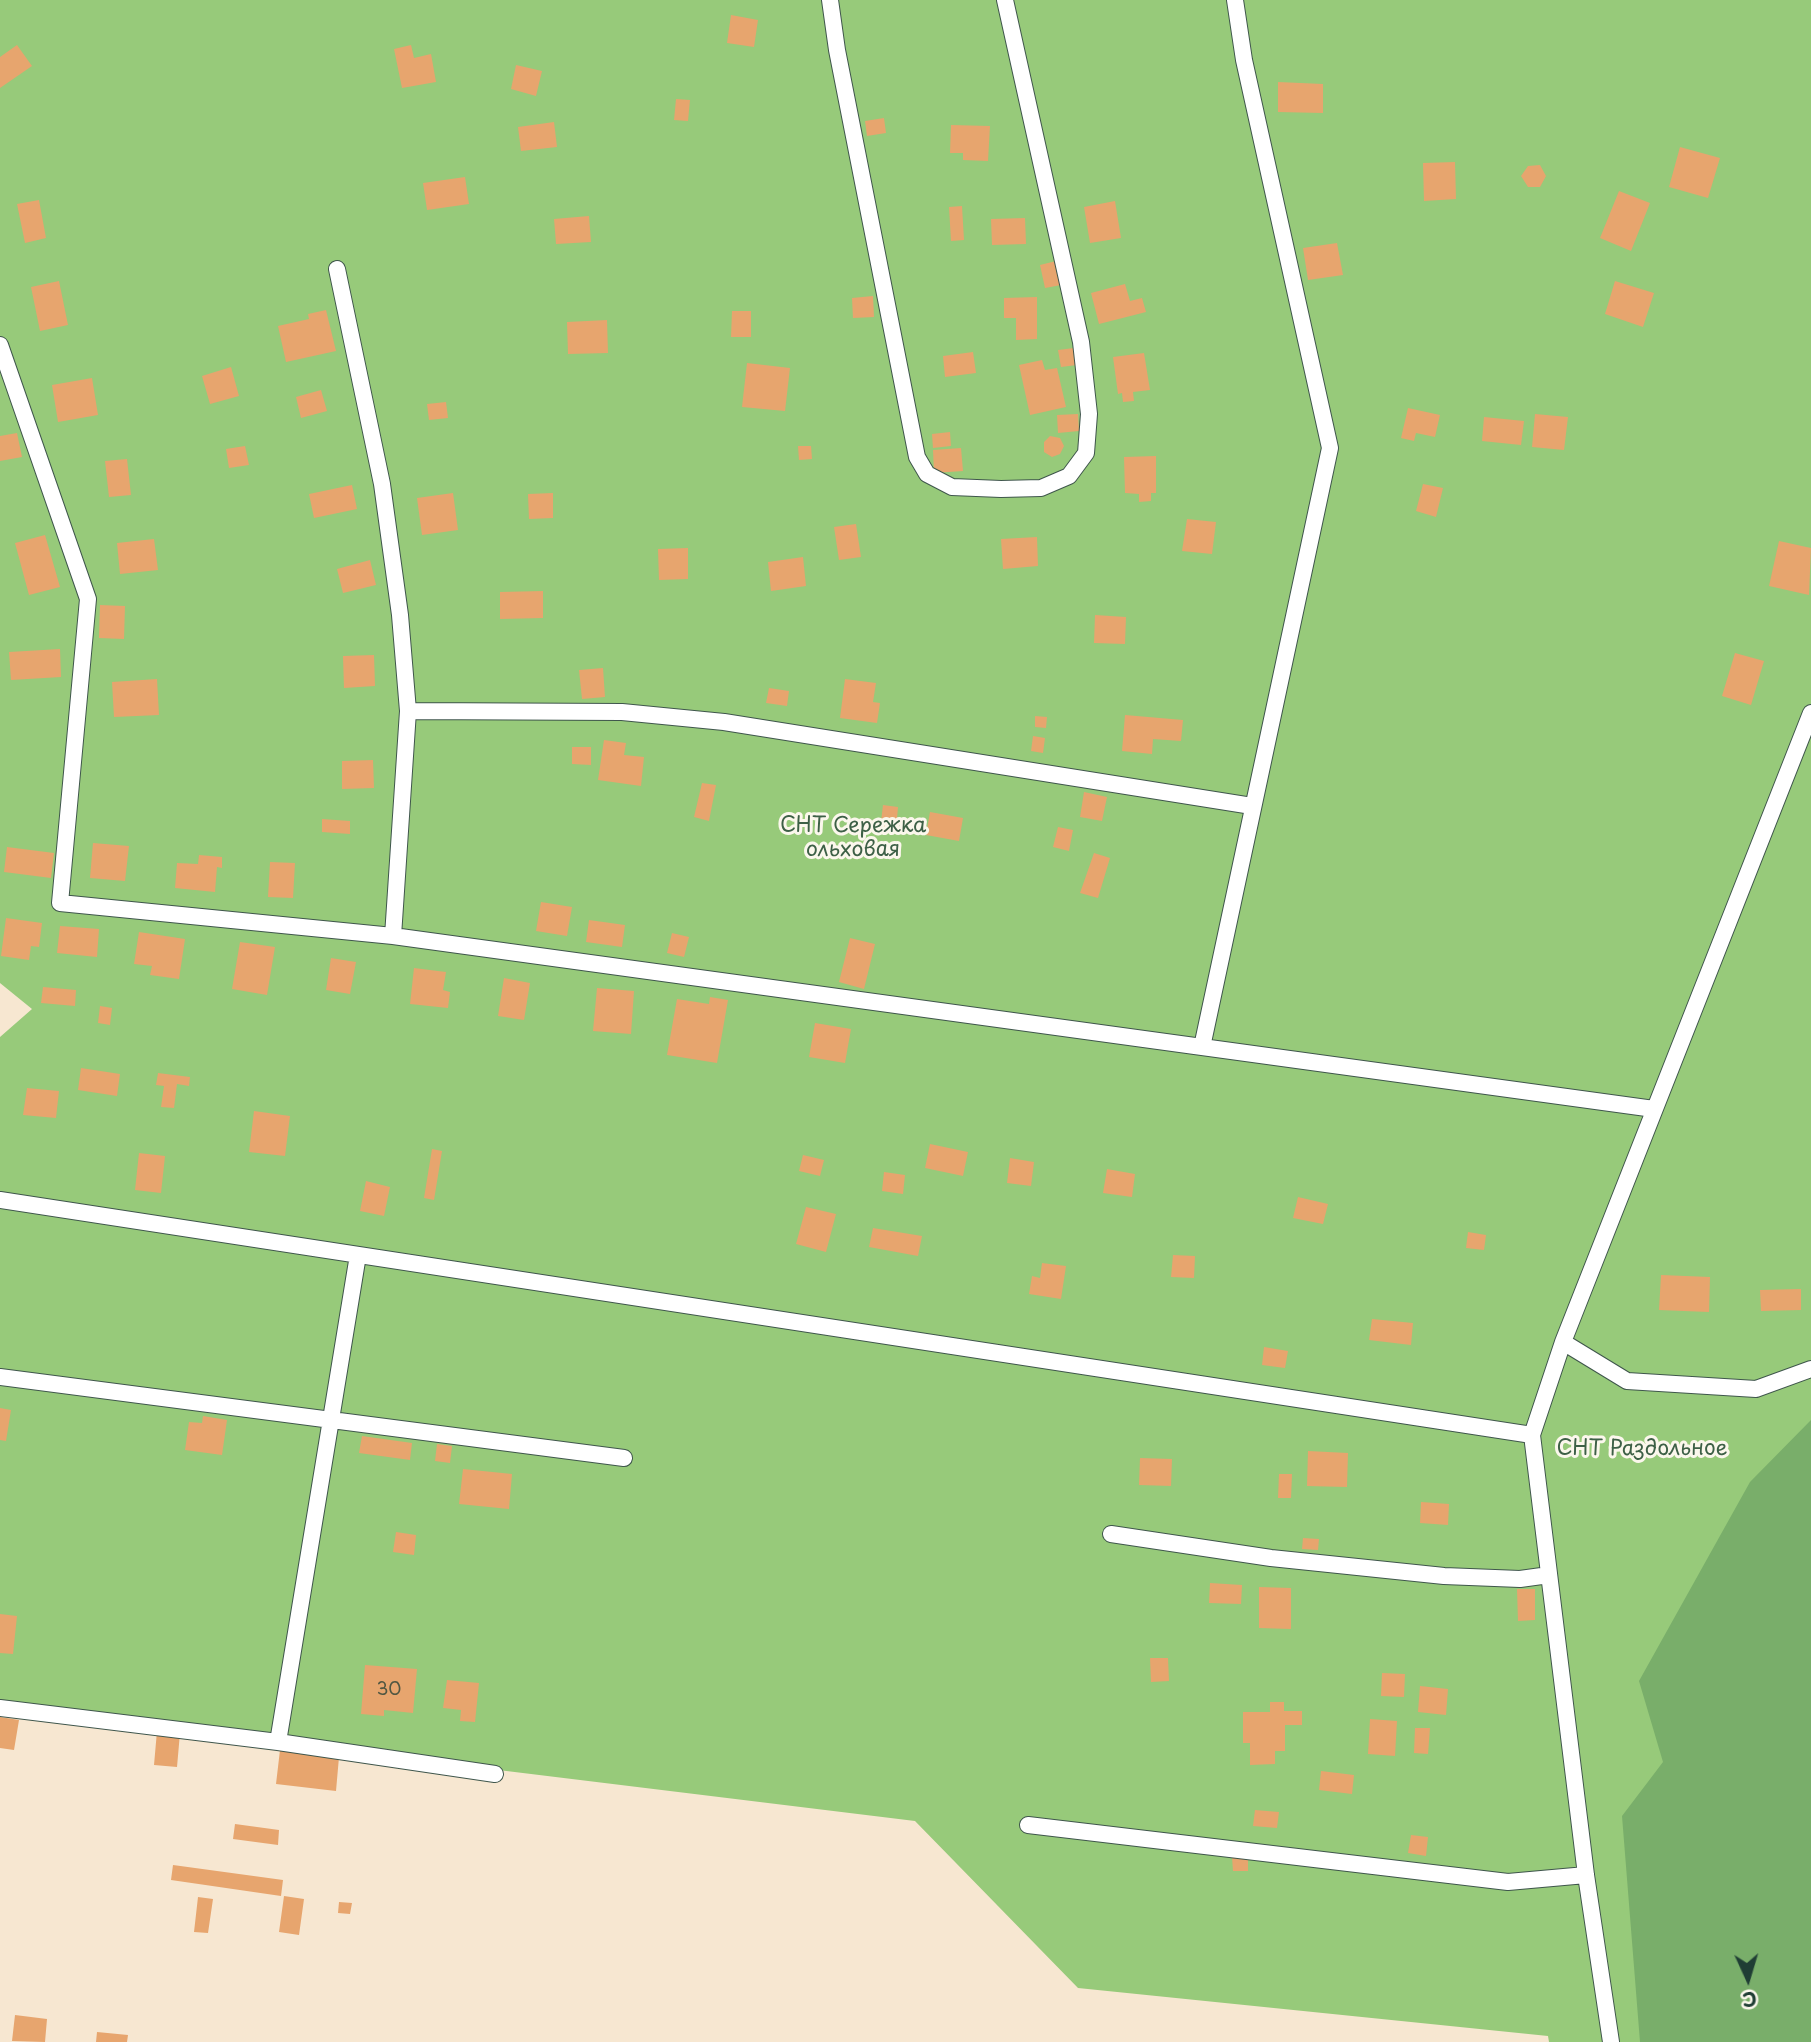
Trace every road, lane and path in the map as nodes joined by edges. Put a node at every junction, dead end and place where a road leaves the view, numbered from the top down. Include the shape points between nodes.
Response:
1 (830, 0) edge
2 (1005, 0) edge
3 (1235, 0) edge
4 (337, 269) dead end
5 (0, 345) edge
6 (408, 710) junction
7 (1811, 713) edge
8 (1252, 806) junction
9 (393, 936) junction
10 (1202, 1047) junction
11 (1654, 1109) junction
12 (0, 1200) edge
13 (358, 1255) junction
14 (1563, 1342) junction
15 (1811, 1369) edge
16 (0, 1377) edge
17 (331, 1419) junction
18 (1532, 1435) junction
19 (624, 1458) dead end
20 (1111, 1534) dead end
21 (1549, 1575) junction
22 (0, 1708) edge
23 (278, 1742) junction
24 (495, 1774) dead end
25 (1028, 1825) dead end
26 (1586, 1875) junction
27 (1611, 2042) edge

1 - 2 lane via 836,51 917,457 927,474 952,487 1041,488 1069,476 1086,453 1089,414 1081,342
3 - 8 lane via 1244,60 1330,449
4 - 6 lane via 382,484
5 - 9 lane via 88,599 61,903
6 - 8 lane via 622,712 724,722
6 - 9 lane
7 - 11 lane
8 - 10 lane
9 - 10 lane
10 - 11 lane
11 - 14 lane
12 - 13 lane
13 - 17 lane
13 - 18 lane
14 - 15 lane via 1627,1381 1756,1389
14 - 18 lane
16 - 17 lane
17 - 19 lane
17 - 23 lane
18 - 21 lane
20 - 21 lane via 1271,1558 1430,1574 1520,1579
21 - 26 lane
22 - 23 lane
23 - 24 lane
25 - 26 lane via 1508,1882
26 - 27 lane

